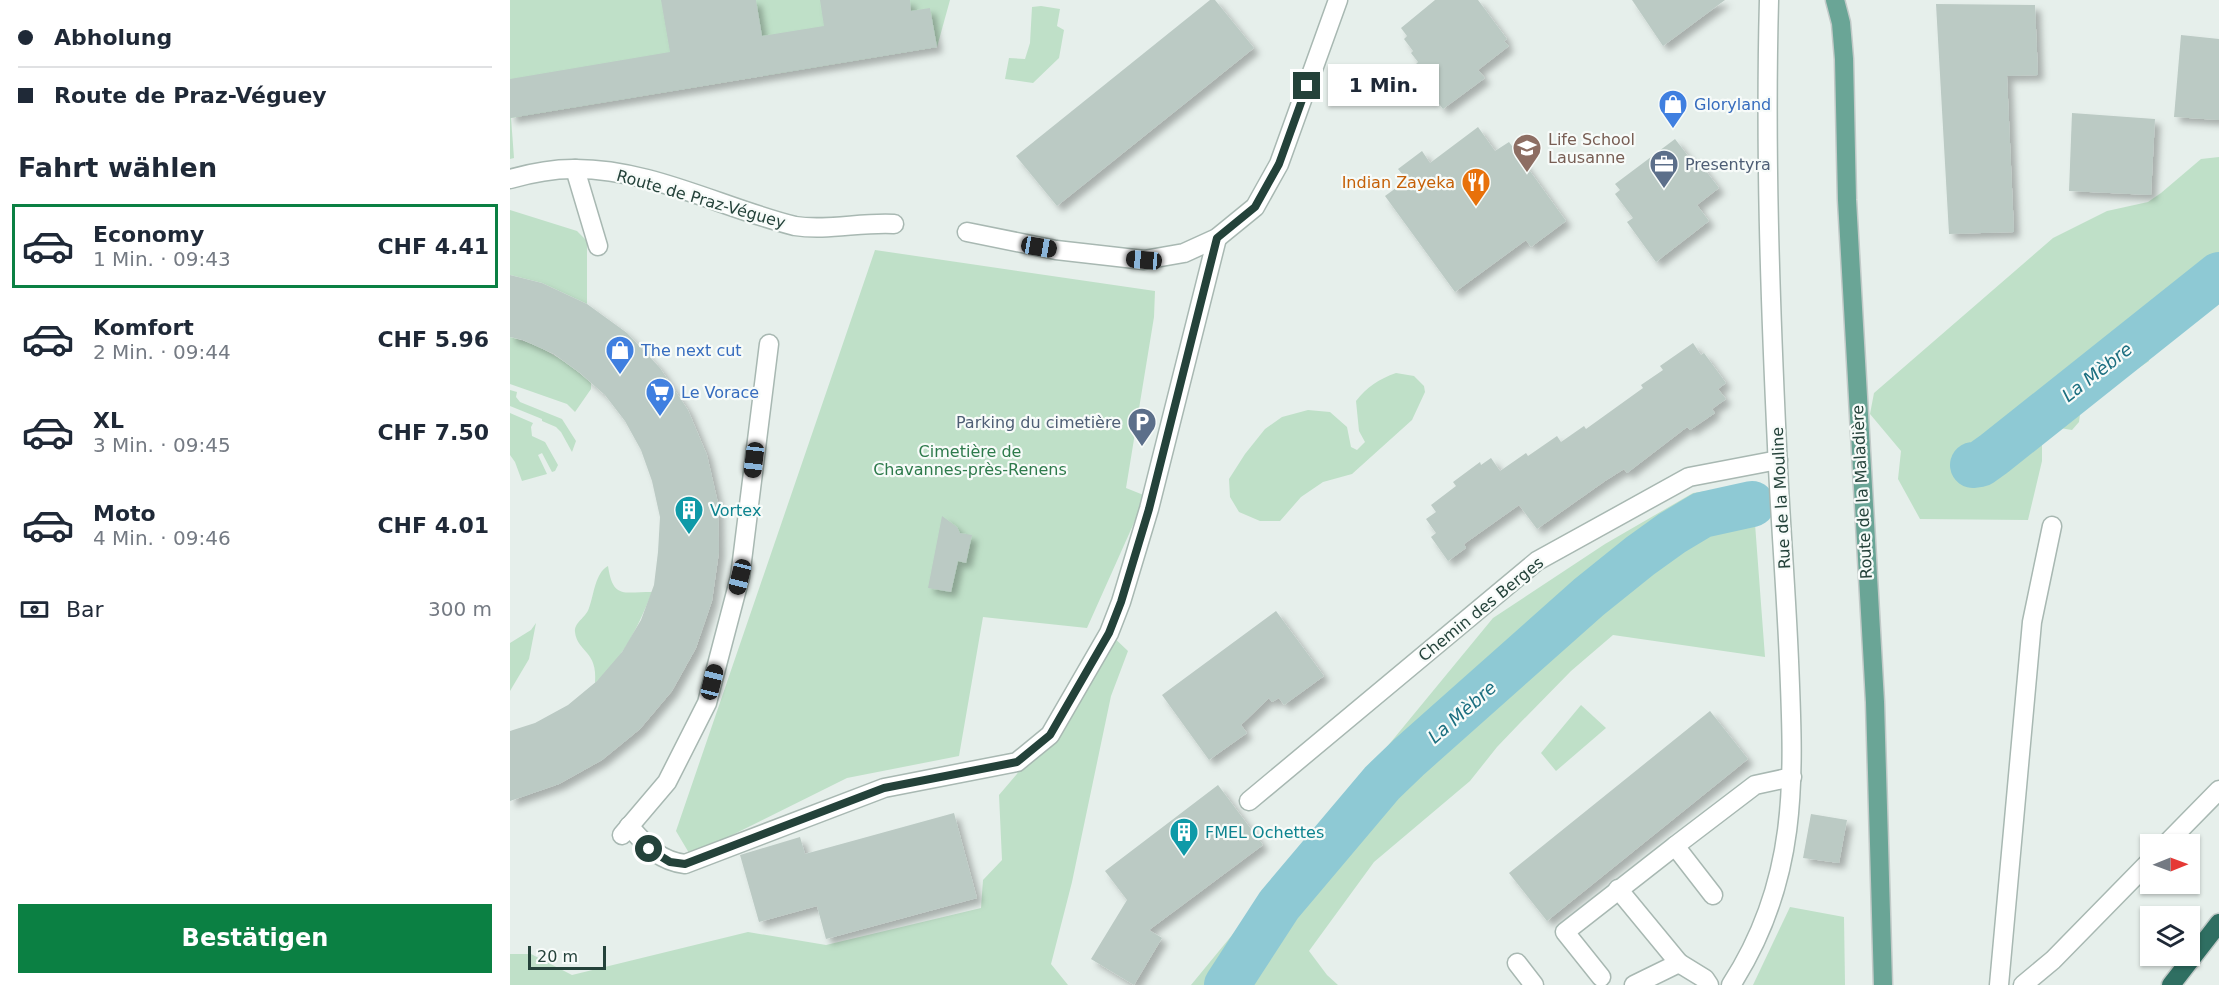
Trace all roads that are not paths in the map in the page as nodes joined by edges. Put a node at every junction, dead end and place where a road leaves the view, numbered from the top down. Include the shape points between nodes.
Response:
1 (1338, 0) edge
2 (1769, 0) edge
3 (1835, 0) edge
4 (575, 169) junction
5 (510, 179) edge
6 (894, 224) dead end
7 (967, 231) dead end
8 (1217, 238) junction
9 (598, 246) dead end
10 (769, 344) dead end
11 (1778, 460) junction
12 (2052, 526) dead end
13 (1792, 777) junction
14 (2219, 790) edge
15 (1249, 801) dead end
16 (2176, 834) edge
17 (1675, 846) junction
18 (2140, 871) edge
19 (1618, 889) junction
20 (1713, 895) dead end
21 (2219, 923) edge
22 (1516, 963) dead end
23 (1679, 963) junction
24 (1601, 977) dead end
25 (1534, 985) edge
26 (1634, 985) edge
27 (1709, 985) edge
28 (1731, 985) edge
29 (1883, 985) edge
30 (1999, 985) edge
31 (2023, 985) edge
32 (2171, 985) edge

1 - 8 street via 1279,164 1255,207
2 - 11 street, Rue de la Mouline via 1768,241
3 - 29 main road, Route de la Maladière via 1844,59 1847,200 1875,702
4 - 5 street, Route de Praz-Véguey
4 - 6 street, Route de Praz-Véguey via 643,179 795,226
4 - 9 street
7 - 8 street via 1056,250 1144,260 1184,253
8 - 10 street via 1149,509 1121,602 1109,633 1050,735 1017,762 884,788 685,864 670,862 625,831 667,782 707,703 740,577
11 - 13 street, Rue de la Mouline
11 - 15 street, Chemin des Berges via 1689,477 1537,561
12 - 30 street via 2032,622
13 - 17 street via 1755,785
13 - 28 street, Rue de la Mouline via 1789,830 1778,879 1745,963
14 - 16 street
17 - 19 street
17 - 20 street
18 - 31 street
19 - 23 street
19 - 24 street via 1564,932
21 - 32 highway
22 - 25 street
23 - 26 street
23 - 27 street

